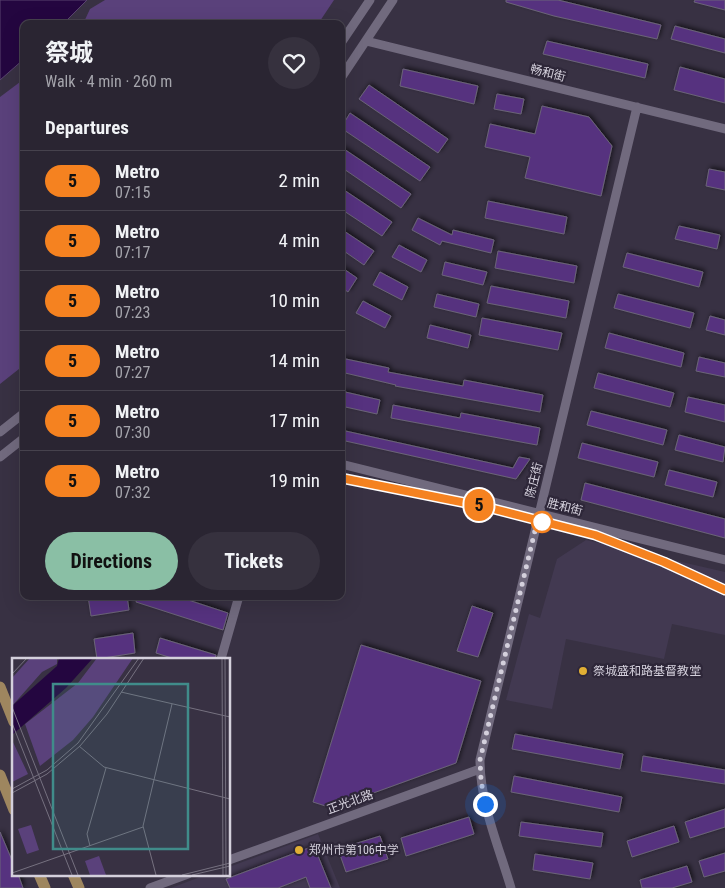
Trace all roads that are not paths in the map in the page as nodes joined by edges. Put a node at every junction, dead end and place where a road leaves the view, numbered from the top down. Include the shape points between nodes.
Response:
1 (370, 0) edge
2 (393, 0) edge
3 (345, 37) edge
4 (366, 41) junction
5 (345, 72) edge
6 (637, 107) junction
7 (725, 129) edge
8 (20, 416) edge
9 (0, 432) edge
10 (20, 441) edge
11 (0, 457) edge
12 (345, 465) edge
13 (539, 514) junction
14 (725, 560) edge
15 (238, 600) edge
16 (220, 658) edge
17 (0, 688) edge
18 (12, 717) edge
19 (480, 769) junction
20 (0, 775) edge
21 (12, 805) edge
22 (230, 860) edge
23 (40, 876) edge
24 (74, 876) edge
25 (183, 876) edge
26 (45, 888) edge
27 (78, 888) edge
28 (150, 888) edge
29 (511, 888) edge

1 - 3 street
2 - 4 street
4 - 5 street
4 - 6 street, 畅和街
6 - 7 street, 畅和街
6 - 13 street, 陈庄街
8 - 9 street
10 - 11 street
12 - 13 street, 胜和街
13 - 14 street, 胜和街
13 - 19 street, 陈庄街
15 - 16 street
17 - 18 main road
19 - 22 street, 正光北路
19 - 29 street, 陈庄街 via 485,804
20 - 21 main road
23 - 26 main road
24 - 27 main road
25 - 28 street

